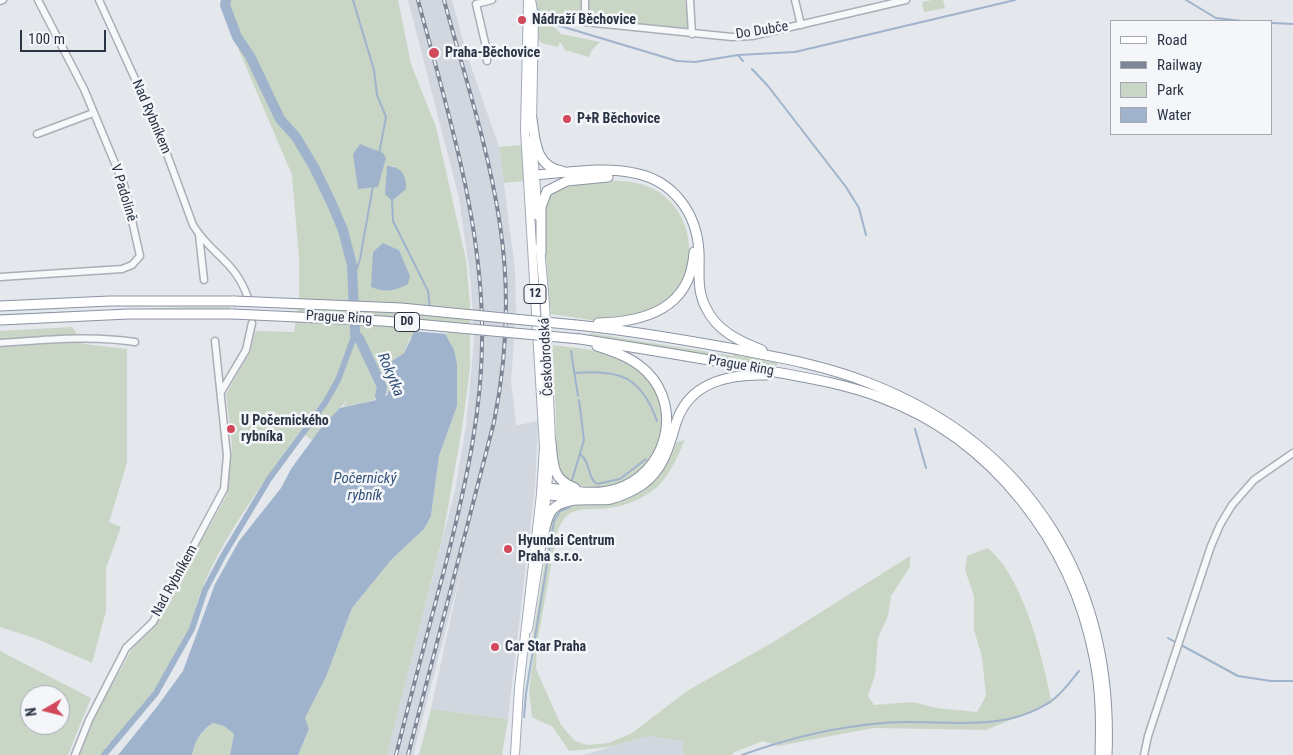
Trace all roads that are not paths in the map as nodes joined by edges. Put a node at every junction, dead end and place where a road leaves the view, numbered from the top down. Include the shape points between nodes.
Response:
1 (38, 0) edge
2 (99, 0) edge
3 (491, 0) edge
4 (529, 0) edge
5 (586, 0) edge
6 (690, 0) edge
7 (795, 0) edge
8 (905, 0) edge
9 (801, 25) junction
10 (692, 34) junction
11 (487, 60) dead end
12 (93, 113) junction
13 (532, 119) junction
14 (37, 134) dead end
15 (588, 172) junction
16 (616, 176) junction
17 (531, 178) junction
18 (199, 235) junction
19 (210, 246) junction
20 (200, 252) junction
21 (541, 253) junction
22 (0, 276) edge
23 (204, 280) dead end
24 (248, 298) dead end
25 (0, 306) edge
26 (0, 320) edge
27 (252, 323) dead end
28 (587, 325) junction
29 (584, 341) junction
30 (135, 342) dead end
31 (215, 342) dead end
32 (0, 343) edge
33 (781, 358) junction
34 (794, 375) junction
35 (220, 392) junction
36 (551, 442) junction
37 (1293, 453) edge
38 (545, 491) junction
39 (599, 493) junction
40 (609, 499) junction
41 (1026, 500) junction
42 (1036, 512) junction
43 (541, 546) junction
44 (523, 652) junction
45 (76, 755) edge
46 (515, 755) edge
47 (1100, 755) edge
48 (1107, 755) edge
49 (1144, 755) edge

1 - 12 street, V Padolině via 74,68
2 - 18 street, Nad Rybníkem via 156,127
3 - 11 street via 476,4
4 - 13 main road, Českobrodská via 534,17
4 - 17 main road, Českobrodská / 12 via 525,104
5 - 10 street, Do Dubče via 585,22
6 - 10 street
7 - 9 street
8 - 9 street, Do Dubče
9 - 10 street, Do Dubče via 742,37
12 - 14 street
12 - 22 street, V Padolině via 124,185 140,256 122,270
13 - 15 highway via 537,148 546,164 557,170
13 - 17 main road, Českobrodská
15 - 17 highway
15 - 33 highway via 635,173 656,180 675,194 695,227 699,286 708,313 722,330 733,337
16 - 17 highway
16 - 21 highway via 567,181 547,191 541,207
16 - 28 highway via 652,184 677,203 692,234 692,268 679,294 658,312 630,321
17 - 21 main road, Českobrodská
17 - 38 main road, Českobrodská / 12
18 - 19 street, Nad Rybníkem
18 - 20 street, Nad Rybníkem
19 - 20 street
19 - 24 street, Nad Rybníkem via 231,265
20 - 23 street, Nad Rybníkem
21 - 36 main road, Českobrodská
25 - 28 highway, Prague Ring / D0, bridge via 110,300 234,301 401,308
26 - 29 highway, Prague Ring / D0, bridge via 129,314 233,314 383,320
27 - 35 street via 246,350
28 - 33 highway, Prague Ring
29 - 34 highway, Prague Ring / D0
29 - 39 highway via 643,368 661,392 667,415 663,444 650,468 629,484
30 - 32 street via 67,338
31 - 35 street, Nad Rybníkem
33 - 41 highway via 862,380 925,409 988,454
34 - 40 highway via 737,375 700,389 681,412 667,455 654,474 635,489
34 - 41 highway via 866,392 919,415 976,453
35 - 45 street, Nad Rybníkem via 227,455 224,488 161,608 126,648 114,668
36 - 38 main road, Českobrodská / 12
36 - 39 highway via 554,469 559,479 574,488
37 - 49 street via 1250,484 1220,524
38 - 39 highway
38 - 40 highway
38 - 43 main road, Českobrodská / 12
38 - 44 main road, Českobrodská / 12
40 - 43 highway via 558,506 550,514
41 - 42 highway
42 - 47 highway via 1068,575 1089,633 1099,688
42 - 48 highway via 1072,565 1096,629 1106,681
43 - 44 main road, Českobrodská / 12
44 - 46 main road, Českobrodská / 12

